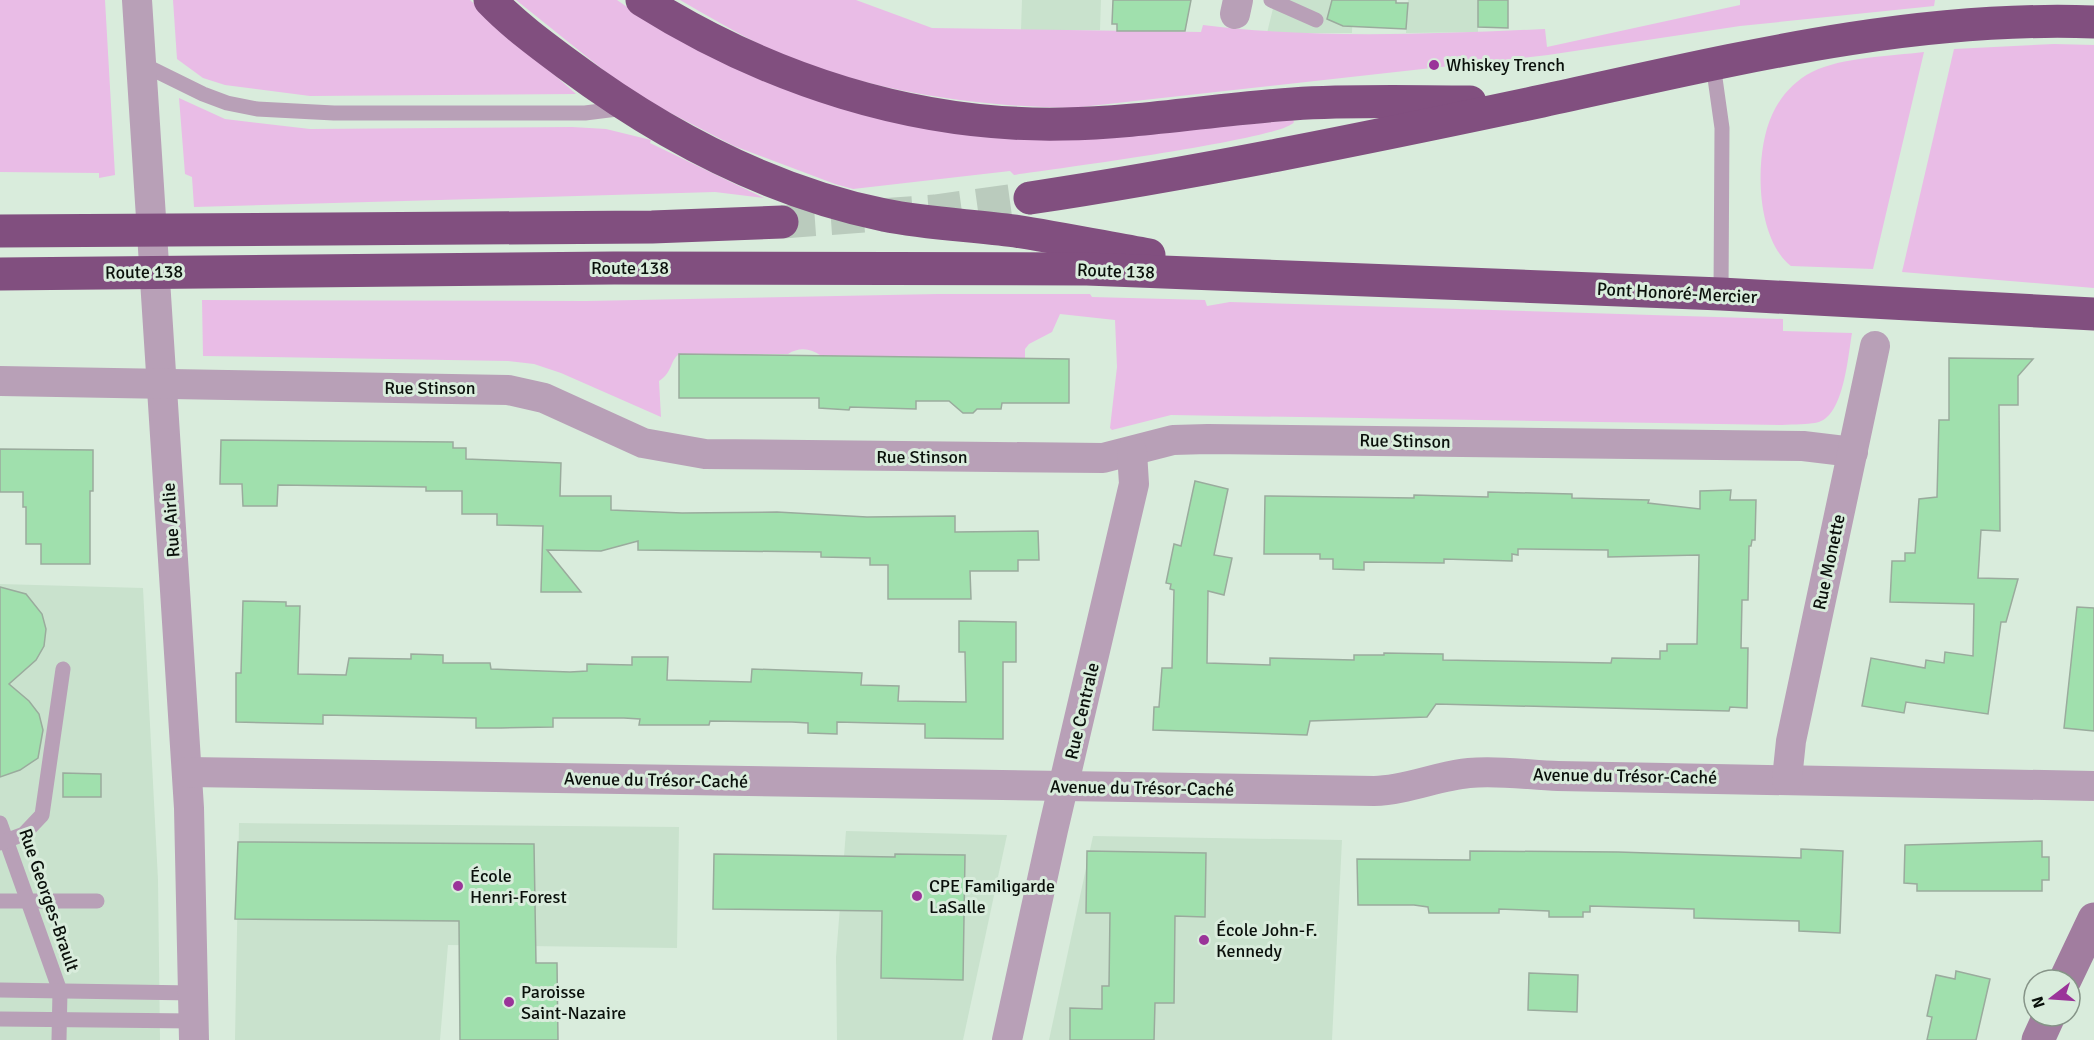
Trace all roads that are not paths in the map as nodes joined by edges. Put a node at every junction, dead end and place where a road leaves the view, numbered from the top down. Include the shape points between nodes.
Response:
1 (137, 0) edge
2 (490, 0) edge
3 (642, 0) edge
4 (1271, 0) edge
5 (1316, 20) dead end
6 (2094, 22) edge
7 (140, 63) junction
8 (1713, 64) junction
9 (1544, 101) junction
10 (628, 108) junction
11 (1030, 198) tunnel mouth
12 (782, 222) tunnel mouth
13 (0, 231) edge
14 (0, 274) edge
15 (1260, 274) junction
16 (1721, 294) junction
17 (2094, 314) edge
18 (1875, 346) dead end
19 (0, 381) edge
20 (161, 386) junction
21 (1132, 452) junction
22 (1853, 452) junction
23 (63, 669) dead end
24 (187, 772) junction
25 (1787, 779) junction
26 (1064, 786) junction
27 (2094, 786) edge
28 (0, 823) edge
29 (4, 842) edge
30 (0, 901) edge
31 (97, 901) dead end
32 (29, 902) junction
33 (2094, 918) edge
34 (2071, 968) edge
35 (0, 990) edge
36 (60, 991) junction
37 (194, 1018) edge
38 (0, 1019) edge
39 (60, 1019) junction
40 (59, 1040) edge
41 (1007, 1040) edge

1 - 7 street, Rue Airlie
2 - 10 highway via 539,44
3 - 9 highway via 706,37 824,87 897,107 982,120 1071,124 1294,104
4 - 5 lane
6 - 8 highway via 1944,27
7 - 10 lane via 227,103 292,112 585,113
7 - 20 street, Rue Airlie
8 - 9 highway
8 - 16 lane via 1722,128
9 - 11 highway via 1224,167
10 - 15 highway via 718,157 842,204 913,220 1013,231
12 - 13 highway via 640,227
14 - 15 highway, Route 138 via 791,268
15 - 16 highway, Pont Honoré-Mercier
16 - 17 highway, Pont Honoré-Mercier
18 - 22 street, Rue Monette
19 - 20 street, Rue Stinson
20 - 21 street, Rue Stinson via 508,390 544,398 643,443 705,454 1074,459
20 - 24 street, Rue Airlie
21 - 22 street, Rue Stinson via 1173,440 1208,439 1803,446
21 - 26 street, Rue Centrale via 1134,484
22 - 25 street, Rue Monette via 1791,741
23 - 29 lane via 42,815 33,828
24 - 26 street, Avenue du Trésor-Caché
24 - 37 street, Rue Airlie
25 - 26 street, Avenue du Trésor-Caché via 1484,772 1374,791
25 - 27 street, Avenue du Trésor-Caché
26 - 41 street, Rue Centrale
28 - 29 lane, Rue Georges-Brault
29 - 32 lane, Rue Georges-Brault
30 - 32 lane
31 - 32 lane
32 - 36 lane, Rue Georges-Brault
33 - 34 main road
35 - 36 lane
36 - 37 lane
36 - 39 lane, Rue Georges-Brault
37 - 39 lane
38 - 39 lane
39 - 40 lane, Rue Georges-Brault

